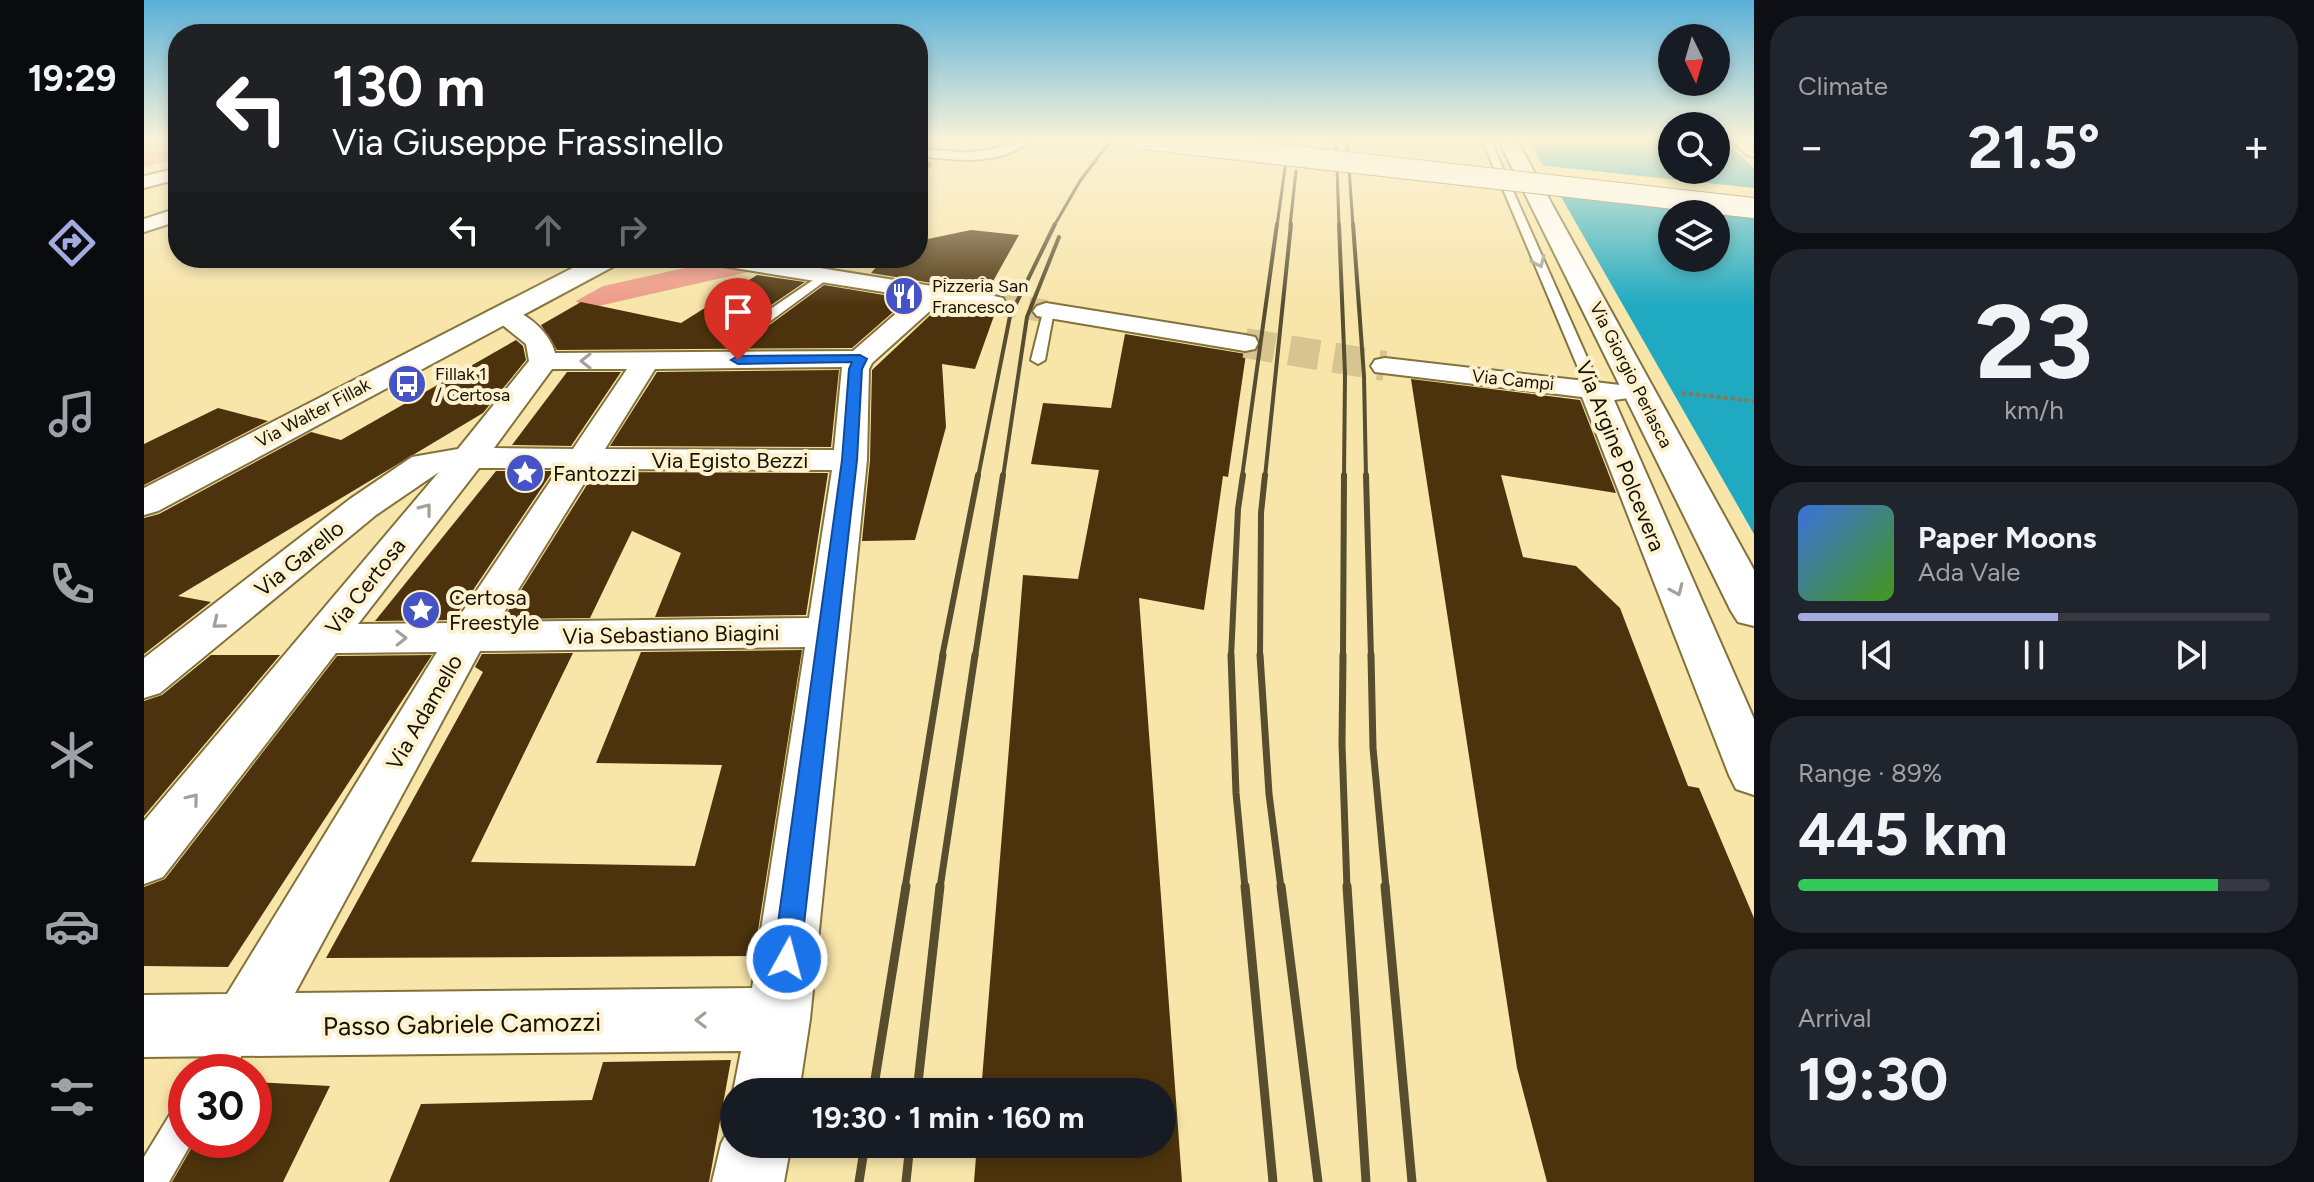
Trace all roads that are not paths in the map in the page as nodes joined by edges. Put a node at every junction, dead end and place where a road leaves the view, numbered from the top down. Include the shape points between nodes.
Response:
1 (1510, 194) edge
2 (1536, 194) edge
3 (1631, 194) edge
4 (168, 196) edge
5 (144, 202) edge
6 (1754, 208) edge
7 (168, 218) edge
8 (144, 226) edge
9 (592, 268) edge
10 (778, 268) edge
11 (833, 277) junction
12 (935, 293) junction
13 (994, 303) tunnel mouth
14 (1047, 311) joint
15 (504, 314) junction
16 (768, 328) dead end
17 (749, 330) dead end
18 (1245, 343) tunnel mouth
19 (860, 359) junction
20 (1038, 360) dead end
21 (543, 361) junction
22 (646, 361) junction
23 (1385, 366) tunnel mouth
24 (1594, 389) junction
25 (1641, 395) junction
26 (466, 458) junction
27 (850, 460) junction
28 (581, 461) junction
29 (144, 503) edge
30 (1754, 611) edge
31 (826, 632) junction
32 (467, 637) junction
33 (323, 639) junction
34 (144, 682) edge
35 (1754, 775) edge
36 (144, 860) edge
37 (779, 1019) junction
38 (144, 1026) edge
39 (228, 1049) edge
40 (768, 1078) edge
41 (168, 1150) edge
42 (753, 1158) edge
43 (149, 1182) edge
44 (748, 1182) edge

1 -> 24 lane, Via Argine Polcevera
2 - 25 main road, Via Giorgio Perlasca
3 - 6 main road, bridge
4 - 5 street
7 - 8 street
9 - 15 main road, Via Walter Fillak
10 - 11 street
11 - 12 street
11 - 16 lane
11 - 17 lane
12 - 13 street
12 - 19 street
14 - 18 street
14 - 20 lane
15 - 21 street via 539,341
15 - 29 main road, Via Walter Fillak
19 - 22 street
19 - 27 street
22 -> 21 street
21 - 26 street, Via Certosa
22 - 28 street, Via Adamello
23 - 24 street, Via Campi
24 - 25 street, Via Campi
24 -> 35 street, Via Argine Polcevera
25 - 30 main road, Via Giorgio Perlasca
26 - 28 street, Via Egisto Bezzi
33 -> 26 street, Via Certosa
26 -> 34 street, Via Garello via 424,464
27 - 28 street, Via Egisto Bezzi
27 - 31 street
28 - 32 street, Via Adamello
31 - 32 street, Via Sebastiano Biagini
31 - 37 street
33 -> 32 street, Via Sebastiano Biagini
32 - 39 street, Via Adamello
36 -> 33 street, Via Certosa
37 -> 39 street, Passo Gabriele Camozzi
37 - 40 street
38 - 39 street, Passo Gabriele Camozzi
41 - 43 lane
42 - 44 street

